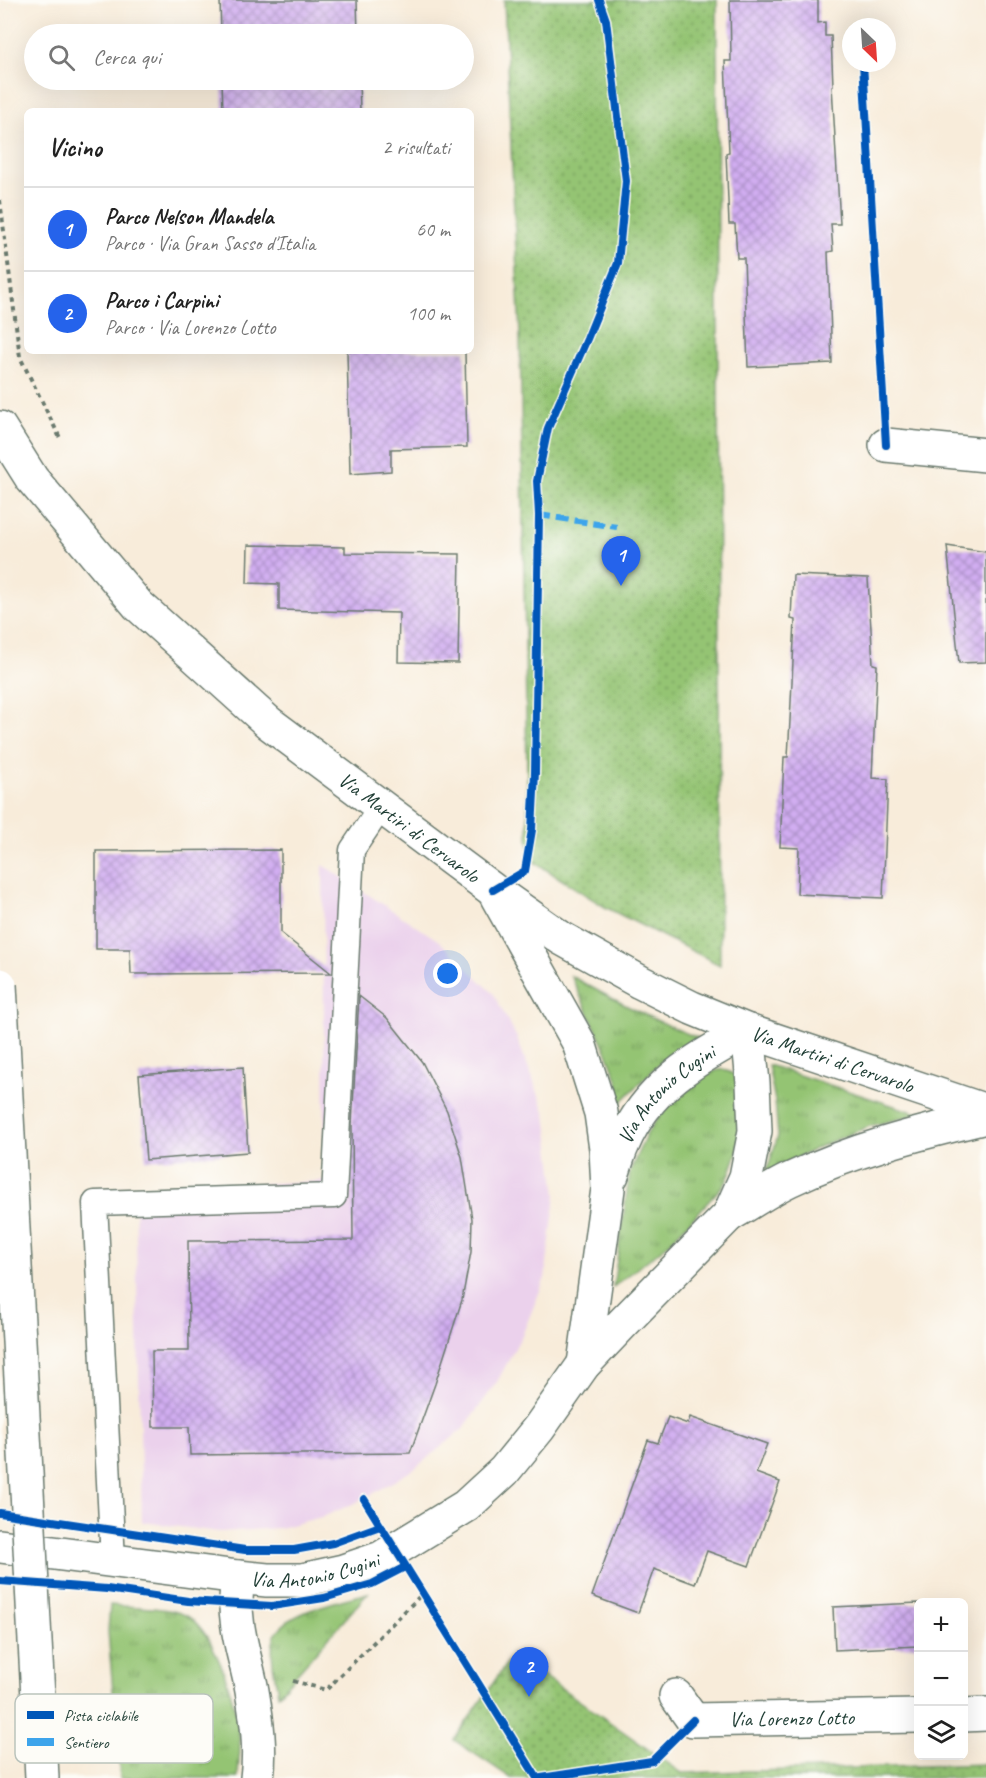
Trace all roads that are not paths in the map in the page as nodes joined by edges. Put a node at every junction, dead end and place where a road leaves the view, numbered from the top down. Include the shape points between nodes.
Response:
1 (0, 428) edge
2 (886, 445) dead end
3 (986, 455) edge
4 (381, 807) junction
5 (493, 890) junction
6 (0, 985) edge
7 (748, 1031) junction
8 (986, 1111) edge
9 (986, 1117) edge
10 (608, 1189) junction
11 (729, 1215) junction
12 (584, 1364) junction
13 (0, 1546) edge
14 (113, 1561) junction
15 (238, 1577) junction
16 (38, 1694) edge
17 (676, 1696) dead end
18 (986, 1714) edge
19 (968, 1715) edge
20 (914, 1716) edge
21 (41, 1763) edge
22 (42, 1778) edge
23 (257, 1778) edge

1 - 4 street, Via Martiri di Cervarolo via 32,479 138,604 269,723
2 - 3 street
4 - 5 street, Via Martiri di Cervarolo
4 - 14 lane via 352,850 334,1196 95,1203
5 - 7 street, Via Martiri di Cervarolo via 561,938 640,982
5 - 10 street, Via Antonio Cugini via 579,1043 601,1113
6 - 16 street, bridge
7 - 8 street, Via Martiri di Cervarolo
7 - 10 street, Via Antonio Cugini via 708,1052 654,1094 622,1144
7 - 11 street, Via Antonio Cugini via 755,1131 746,1177
9 - 11 street, Via Antonio Cugini via 846,1156 788,1181
10 - 12 street, Via Antonio Cugini
11 - 12 street, Via Antonio Cugini
12 - 15 street, Via Antonio Cugini via 504,1471 466,1506 395,1550 343,1571 302,1580
13 - 14 street, Via Antonio Cugini
14 - 15 street, Via Antonio Cugini
15 - 23 street via 237,1620 258,1731
17 - 20 street, Via Lorenzo Lotto via 693,1720
18 - 19 street
21 - 22 street, bridge

